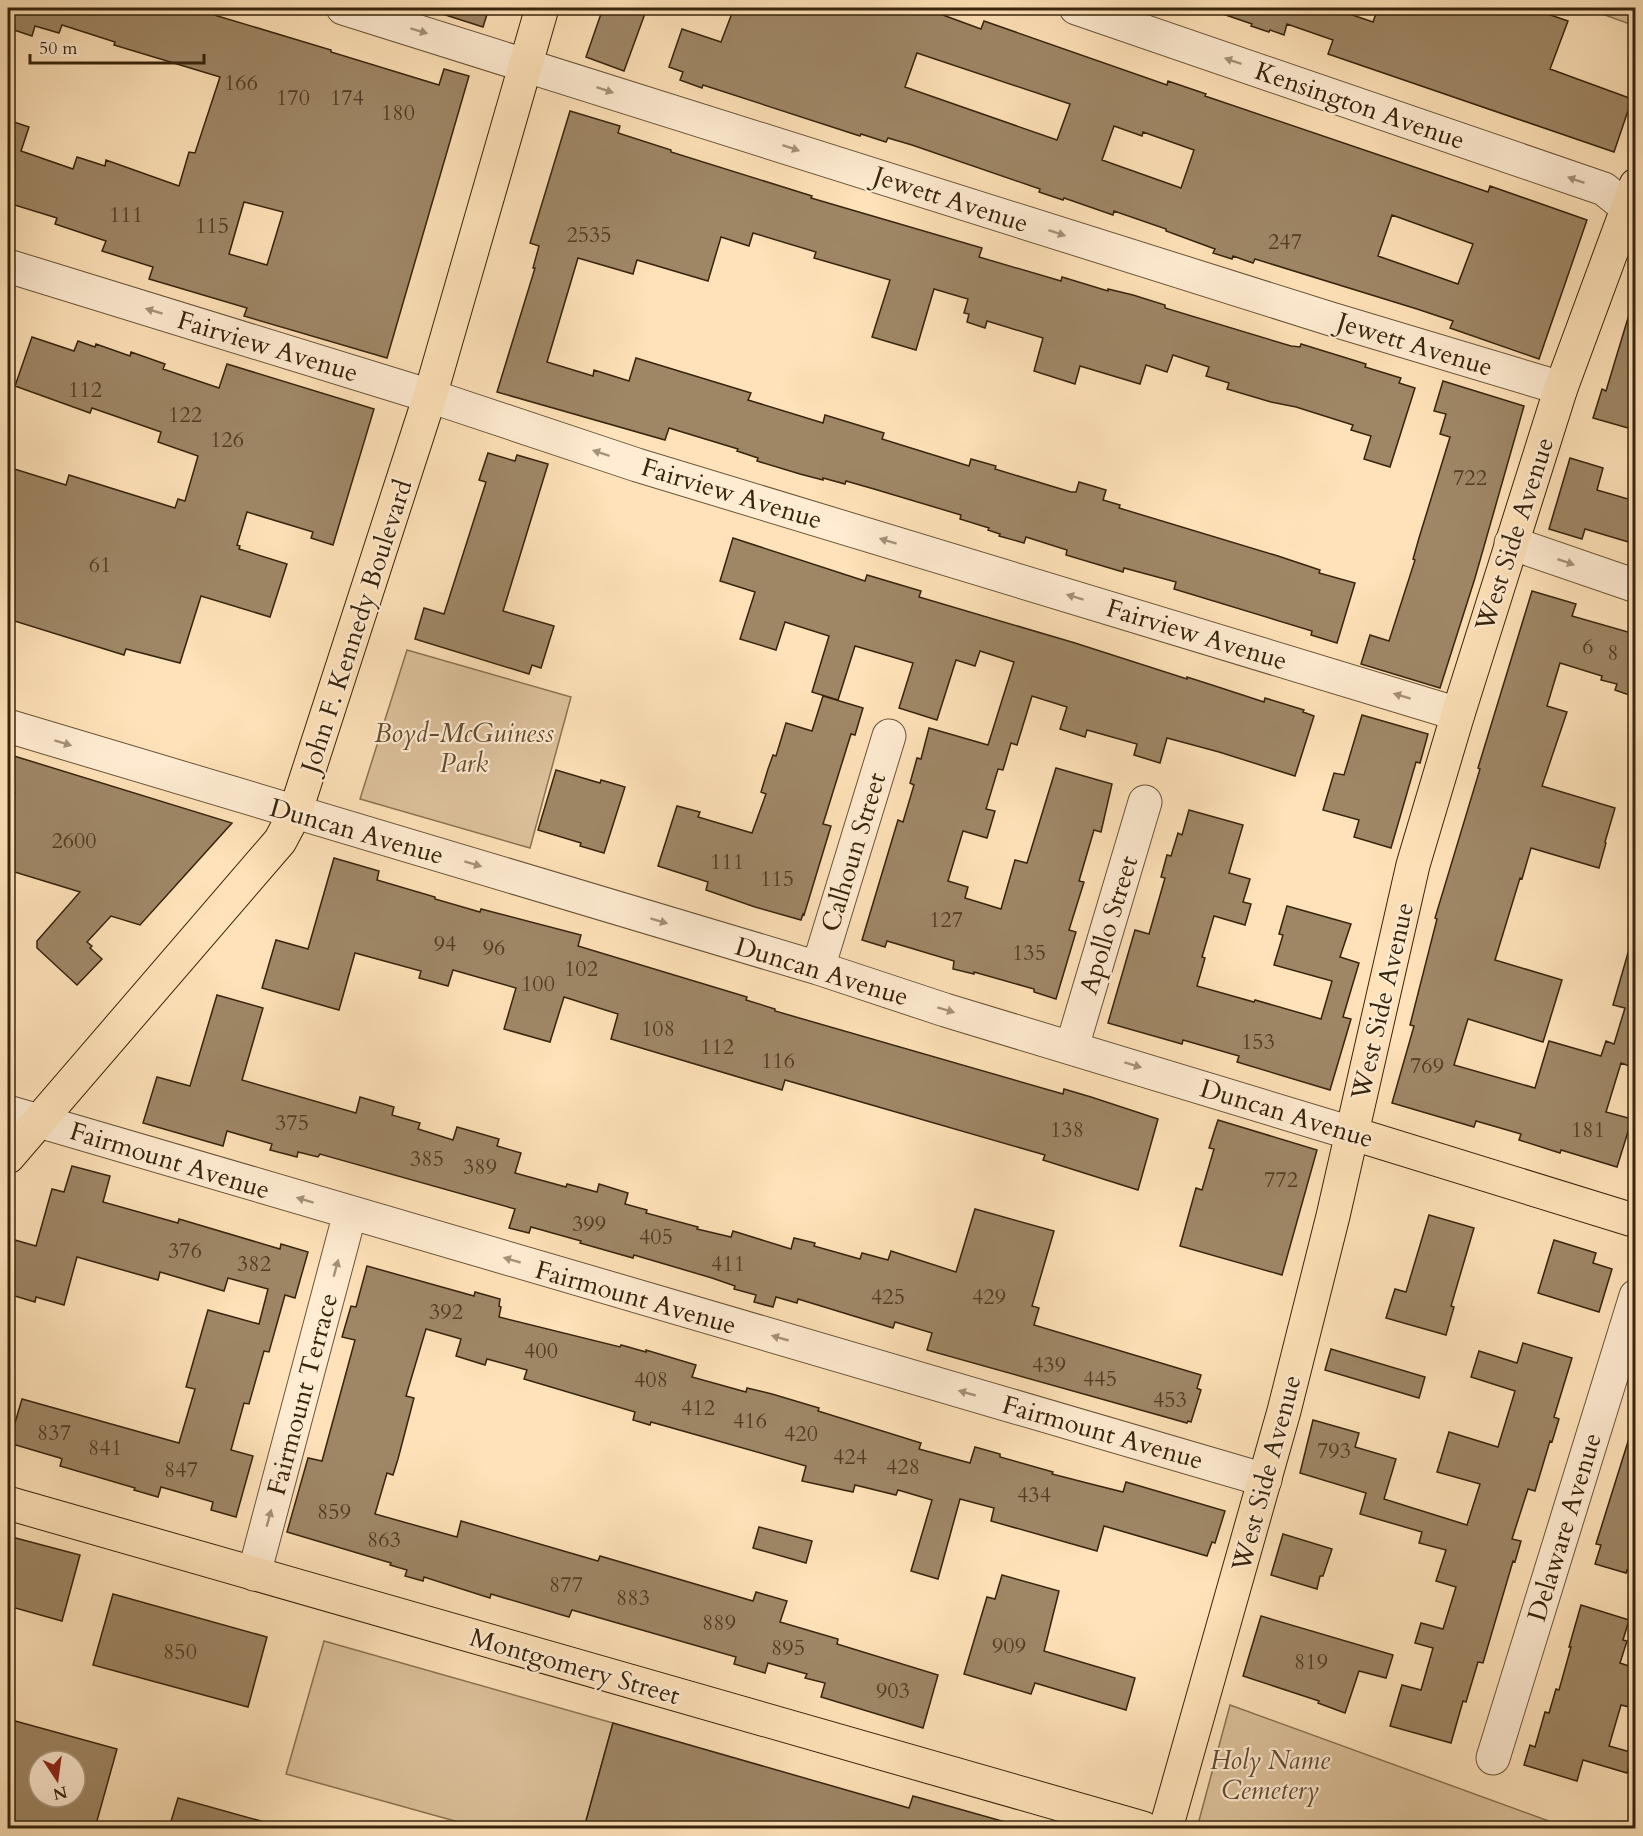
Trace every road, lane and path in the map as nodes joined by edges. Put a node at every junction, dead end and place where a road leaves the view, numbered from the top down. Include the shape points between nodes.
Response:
1 (343, 8) edge
2 (542, 8) edge
3 (1076, 8) edge
4 (527, 65) junction
5 (1632, 203) edge
6 (8, 266) edge
7 (1561, 388) junction
8 (430, 396) junction
9 (1511, 543) junction
10 (1635, 586) edge
11 (1458, 714) junction
12 (8, 726) edge
13 (889, 735) dead end
14 (1145, 802) dead end
15 (295, 813) junction
16 (818, 968) junction
17 (1072, 1047) junction
18 (8, 1112) edge
19 (39, 1121) junction
20 (1351, 1133) junction
21 (8, 1157) edge
22 (350, 1214) junction
23 (1635, 1221) edge
24 (1635, 1296) edge
25 (1265, 1480) junction
26 (8, 1503) edge
27 (254, 1574) junction
28 (1493, 1758) dead end
29 (1143, 1828) edge
30 (1166, 1828) edge

1 -> 4 street, Jewett Avenue
2 - 4 main road, John F. Kennedy Boulevard
5 -> 3 street, Kensington Avenue via 1604,189
4 -> 7 street, Jewett Avenue
4 - 8 main road, John F. Kennedy Boulevard
5 - 7 main road, West Side Avenue
8 -> 6 street, Fairview Avenue
7 - 9 main road, West Side Avenue
11 -> 8 street, Fairview Avenue via 637,465
8 - 15 main road, John F. Kennedy Boulevard
9 -> 10 street
9 - 11 main road, West Side Avenue
11 - 20 main road, West Side Avenue via 1413,865
12 -> 15 street, Duncan Avenue
13 - 16 street, Calhoun Street
14 - 17 street, Apollo Street
15 -> 16 street, Duncan Avenue
15 - 19 main road, John F. Kennedy Boulevard via 280,841
16 -> 17 street, Duncan Avenue
17 -> 20 street, Duncan Avenue
18 - 19 street, Fairmount Avenue
19 - 21 main road, John F. Kennedy Boulevard
22 -> 19 street, Fairmount Avenue
20 - 23 main road, Duncan Avenue
20 - 25 main road, West Side Avenue
25 -> 22 street, Fairmount Avenue
27 -> 22 street, Fairmount Terrace
24 - 28 street, Delaware Avenue
25 - 30 main road, West Side Avenue
26 - 27 main road, Montgomery Street
27 - 29 main road, Montgomery Street

